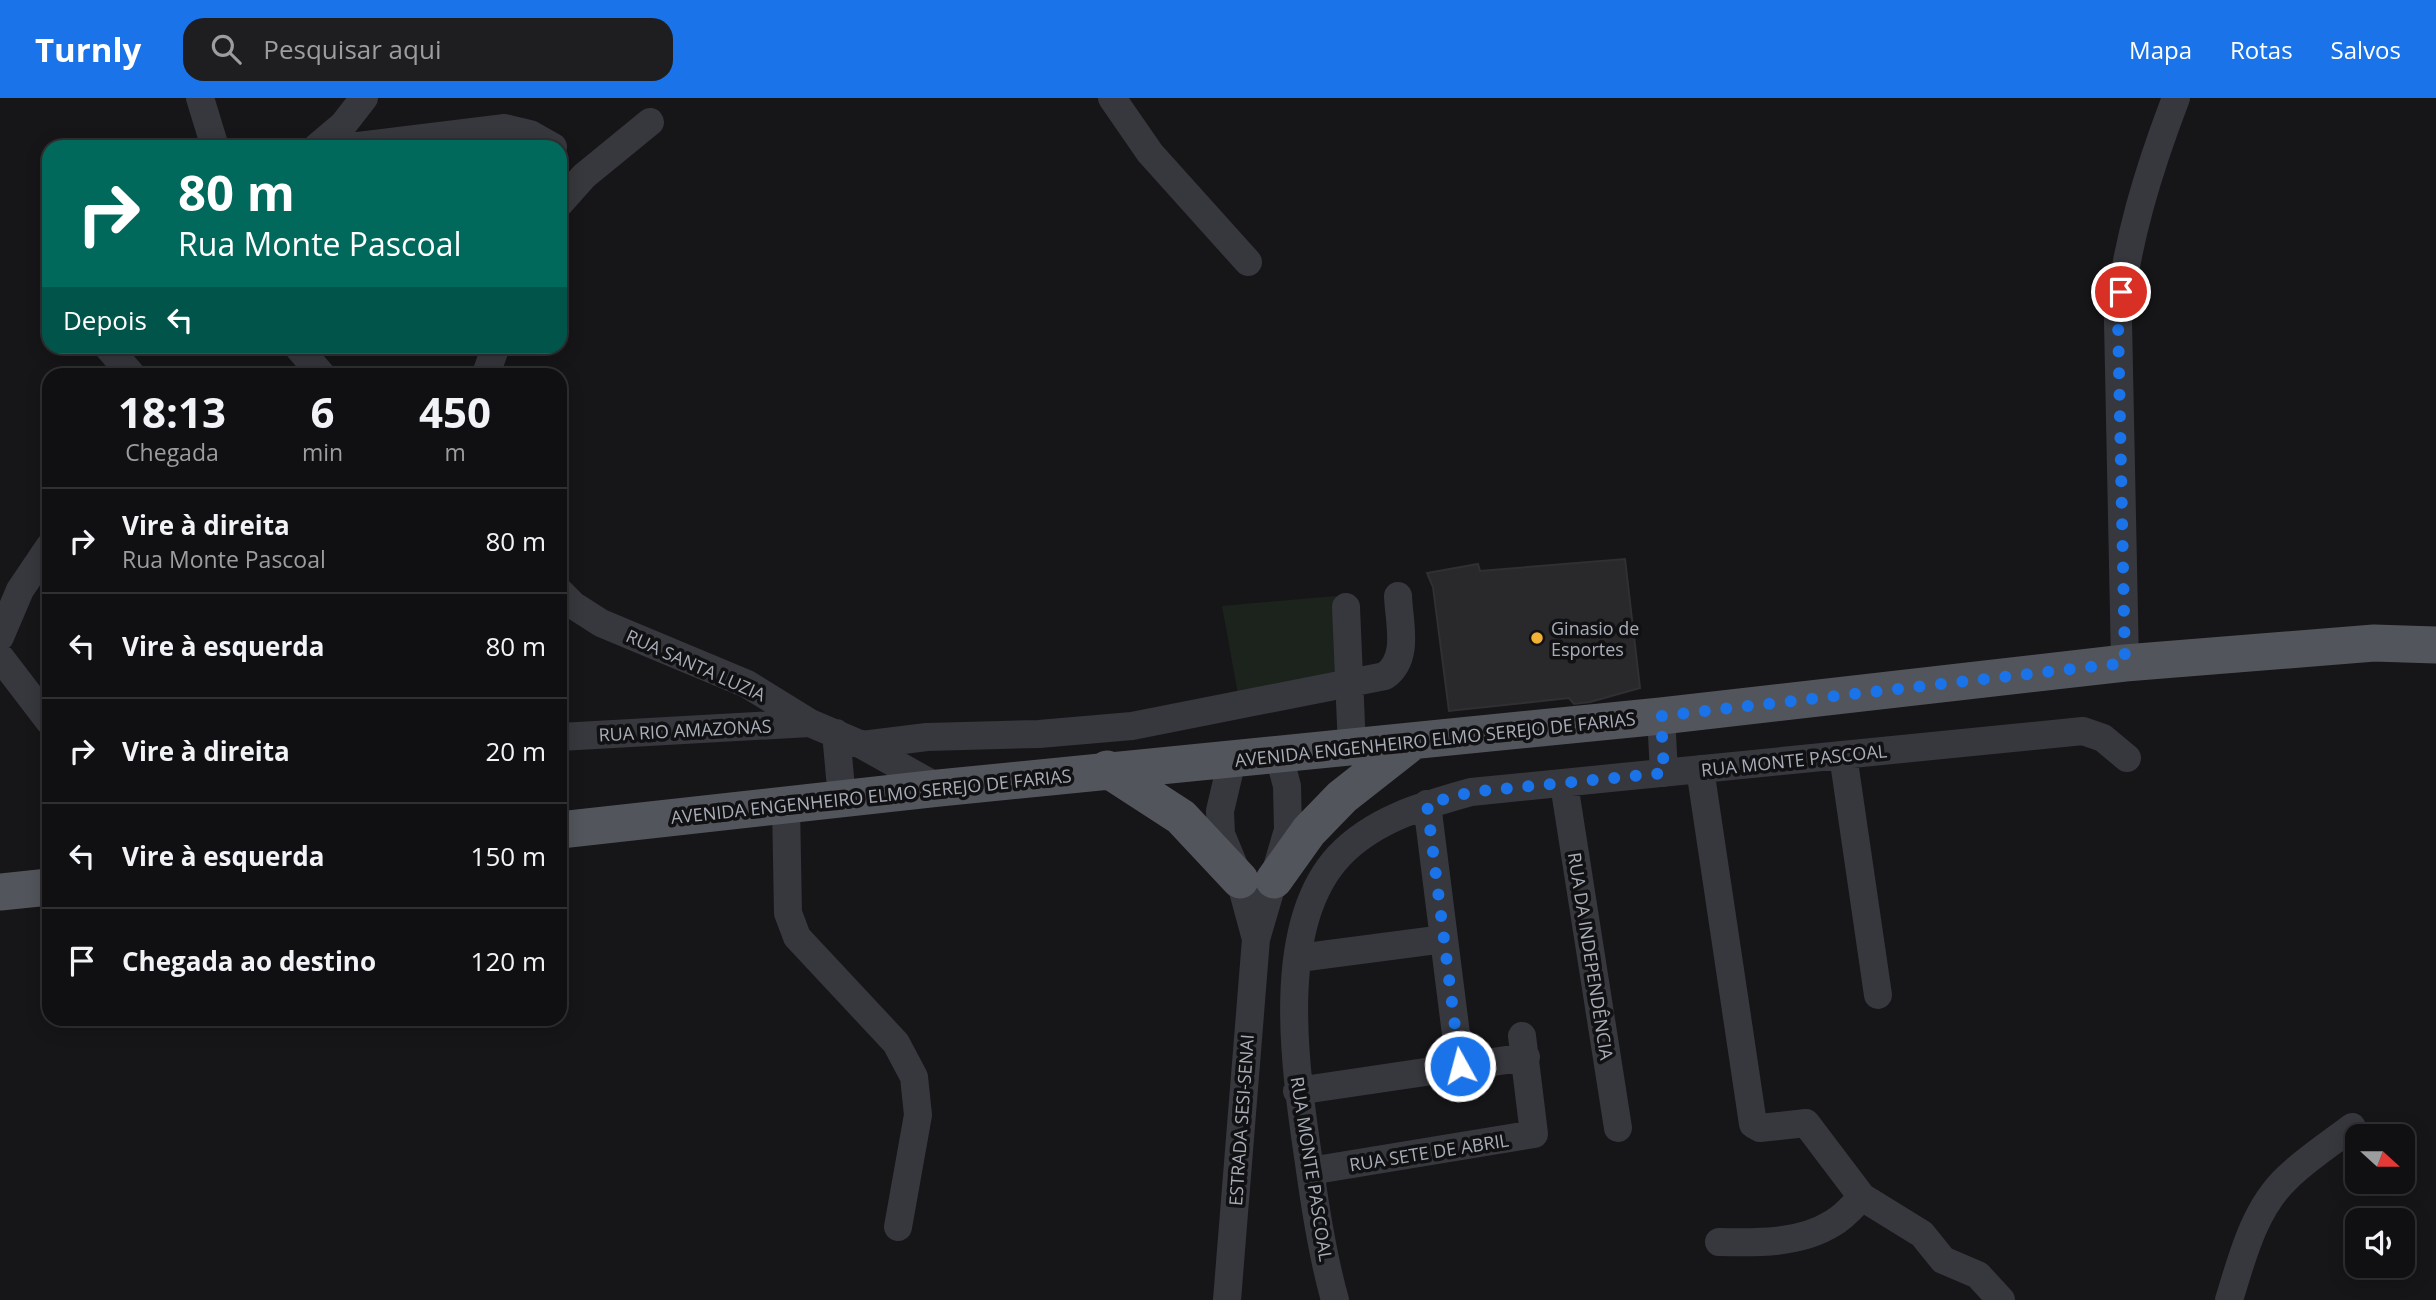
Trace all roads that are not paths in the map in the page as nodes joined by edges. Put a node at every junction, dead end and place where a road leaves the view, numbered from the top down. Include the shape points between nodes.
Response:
1 (200, 98) edge
2 (364, 98) edge
3 (1112, 98) edge
4 (2176, 98) edge
5 (650, 122) dead end
6 (213, 140) edge
7 (325, 140) edge
8 (407, 140) edge
9 (541, 140) edge
10 (567, 159) edge
11 (584, 176) junction
12 (567, 195) edge
13 (1248, 262) dead end
14 (114, 354) edge
15 (304, 354) edge
16 (126, 368) edge
17 (316, 368) edge
18 (42, 557) edge
19 (1398, 596) dead end
20 (567, 600) edge
21 (1346, 607) dead end
22 (0, 637) edge
23 (2435, 645) edge
24 (0, 657) edge
25 (2125, 663) junction
26 (1352, 685) junction
27 (42, 712) edge
28 (1661, 716) junction
29 (823, 728) junction
30 (567, 737) edge
31 (1412, 742) junction
32 (862, 745) junction
33 (1352, 748) junction
34 (1279, 755) junction
35 (1843, 755) junction
36 (2127, 758) dead end
37 (1232, 760) junction
38 (1107, 769) junction
39 (1699, 769) junction
40 (1664, 773) junction
41 (1564, 784) junction
42 (939, 788) junction
43 (842, 799) junction
44 (1427, 804) junction
45 (786, 805) junction
46 (567, 829) edge
47 (1257, 880) junction
48 (42, 888) edge
49 (0, 892) edge
50 (1444, 939) junction
51 (1299, 958) junction
52 (1878, 995) dead end
53 (1460, 1066) junction
54 (1297, 1091) junction
55 (1618, 1128) dead end
56 (2345, 1132) edge
57 (1310, 1171) junction
58 (1862, 1197) junction
59 (898, 1227) dead end
60 (1719, 1242) dead end
61 (1334, 1299) edge
62 (1227, 1300) edge
63 (2001, 1300) edge
64 (2229, 1300) edge

1 - 6 street
2 - 7 street
3 - 13 street via 1150,153
4 - 25 street via 2144,185 2118,321
5 - 11 street
8 - 9 street via 505,128
10 - 11 street
11 - 12 street
14 - 16 street
15 - 17 street
18 - 22 street via 20,590
19 - 26 street via 1401,657 1396,668
20 - 29 street, RUA SANTA LUZIA via 601,623 747,684
21 - 26 street
23 - 25 main road, AVENIDA ENGENHEIRO ELMO SEREJO DE FARIAS via 2374,643
24 - 27 street
25 - 28 main road, AVENIDA ENGENHEIRO ELMO SEREJO DE FARIAS
26 - 32 street via 1132,726
26 - 33 street
28 - 31 main road, AVENIDA ENGENHEIRO ELMO SEREJO DE FARIAS
28 - 40 street
29 - 30 street, RUA RIO AMAZONAS
29 - 32 street, RUA RIO AMAZONAS
29 - 43 street
31 - 33 main road, AVENIDA ENGENHEIRO ELMO SEREJO DE FARIAS
31 - 47 main road via 1342,797
32 - 42 street, RUA RIO AMAZONAS
33 - 34 main road, AVENIDA ENGENHEIRO ELMO SEREJO DE FARIAS
34 - 37 main road, AVENIDA ENGENHEIRO ELMO SEREJO DE FARIAS
34 - 47 street via 1287,786 1288,830
35 - 36 street, RUA MONTE PASCOAL via 2084,731 2103,738
35 - 39 street, RUA MONTE PASCOAL
35 - 52 street
37 - 38 main road, AVENIDA ENGENHEIRO ELMO SEREJO DE FARIAS
37 - 47 street, ESTRADA SESI-SENAI via 1220,811 1221,834
38 - 42 main road, AVENIDA ENGENHEIRO ELMO SEREJO DE FARIAS via 997,785
38 - 47 main road via 1181,817
39 - 40 street, RUA MONTE PASCOAL
39 - 58 street via 1753,1124 1760,1128 1806,1123
40 - 41 street, RUA MONTE PASCOAL
41 - 44 street, RUA MONTE PASCOAL via 1471,792
41 - 55 street, RUA DA INDEPENDÊNCIA
42 - 43 main road, AVENIDA ENGENHEIRO ELMO SEREJO DE FARIAS
43 - 45 main road, AVENIDA ENGENHEIRO ELMO SEREJO DE FARIAS
44 - 50 street
44 - 51 street, RUA MONTE PASCOAL via 1382,824 1340,855 1314,895
45 - 46 main road, AVENIDA ENGENHEIRO ELMO SEREJO DE FARIAS
45 - 59 street via 788,912 797,937 896,1043 914,1077 918,1115
47 - 62 street, ESTRADA SESI-SENAI
48 - 49 main road
50 - 51 street
50 - 53 street
51 - 54 street, RUA MONTE PASCOAL via 1293,1013
53 - 54 street
53 - 57 street, RUA SETE DE ABRIL via 1524,1047 1534,1133
54 - 57 street, RUA MONTE PASCOAL
56 - 64 street via 2287,1177 2271,1196 2242,1256
57 - 61 street, RUA MONTE PASCOAL
58 - 60 street via 1834,1223 1809,1235 1756,1243
58 - 63 street via 1922,1234 1943,1260 1978,1275

